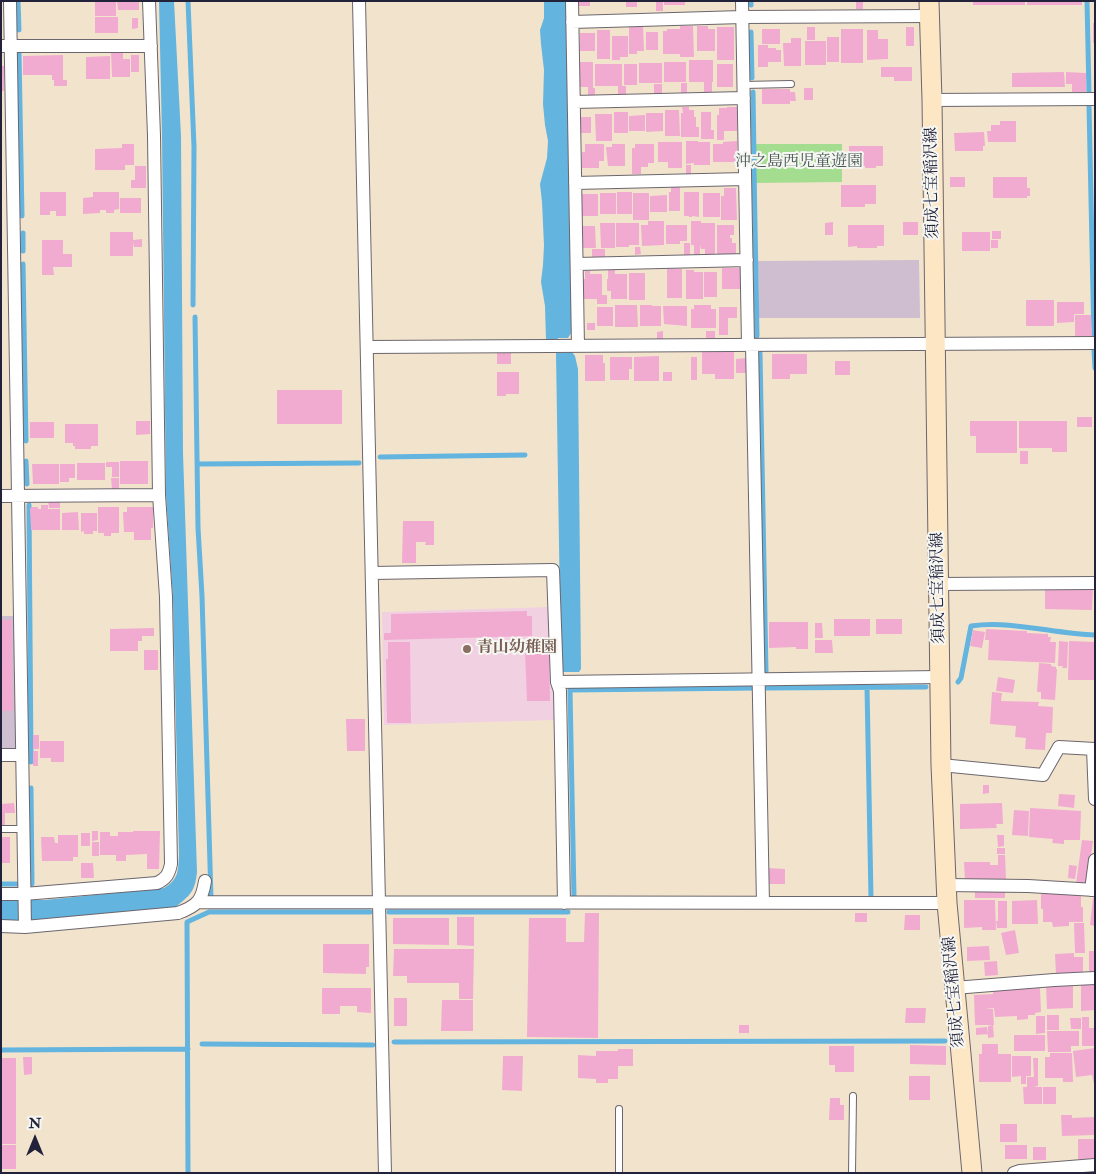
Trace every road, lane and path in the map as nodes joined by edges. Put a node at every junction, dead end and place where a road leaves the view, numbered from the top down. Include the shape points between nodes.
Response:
1 (10, 1) edge
2 (150, 1) edge
3 (359, 1) edge
4 (572, 1) edge
5 (742, 1) edge
6 (930, 9) edge
7 (742, 17) junction
8 (572, 22) junction
9 (6, 46) edge
10 (151, 46) junction
11 (791, 84) dead end
12 (744, 91) junction
13 (1095, 99) edge
14 (932, 100) junction
15 (574, 102) junction
16 (745, 179) junction
17 (575, 183) junction
18 (746, 260) junction
19 (577, 264) junction
20 (1095, 343) edge
21 (936, 344) junction
22 (750, 345) junction
23 (578, 346) junction
24 (367, 347) junction
25 (159, 495) junction
26 (1, 496) edge
27 (18, 496) junction
28 (372, 572) junction
29 (1095, 583) edge
30 (939, 584) junction
31 (940, 676) junction
32 (759, 679) junction
33 (556, 682) junction
34 (1094, 749) edge
35 (1, 755) edge
36 (22, 755) junction
37 (941, 765) junction
38 (1095, 799) edge
39 (1, 829) edge
40 (23, 829) junction
41 (1095, 860) edge
42 (205, 881) dead end
43 (1093, 890) edge
44 (1, 894) edge
45 (947, 894) junction
46 (24, 896) junction
47 (197, 902) junction
48 (564, 902) junction
49 (763, 902) junction
50 (379, 903) junction
51 (24, 924) junction
52 (1, 926) edge
53 (1095, 978) edge
54 (954, 988) junction
55 (852, 1096) dead end
56 (619, 1109) dead end
57 (1095, 1165) edge
58 (1073, 1169) edge
59 (385, 1173) edge
60 (620, 1173) edge
61 (852, 1173) edge
62 (972, 1173) edge
63 (1014, 1173) edge

1 - 9 street
2 - 10 street
3 - 24 street
4 - 8 street
5 - 7 street
6 - 7 street
6 - 14 main road, 須成七宝稲沢線
7 - 8 street
7 - 12 street
8 - 15 street
9 - 10 street
9 - 27 street
10 - 25 street
11 - 12 lane
12 - 15 street
12 - 16 street
13 - 14 street
14 - 21 main road, 須成七宝稲沢線
15 - 17 street
16 - 17 street
16 - 18 street
17 - 19 street
18 - 19 street
18 - 22 street
19 - 23 street
20 - 21 street
21 - 22 street
21 - 30 main road, 須成七宝稲沢線
22 - 23 street
22 - 32 street
23 - 24 street
24 - 28 street
25 - 27 street
25 - 46 street via 166,597 170,873 157,883
26 - 27 street
27 - 36 street
28 - 33 street via 553,570
28 - 50 street
29 - 30 street
30 - 31 main road, 須成七宝稲沢線
31 - 32 street
31 - 37 main road, 須成七宝稲沢線
32 - 33 street
32 - 49 street
33 - 48 street via 560,691
34 - 37 street via 1059,747 1042,775
34 - 38 street
35 - 36 street
36 - 40 street
37 - 45 main road, 須成七宝稲沢線
39 - 40 lane
40 - 46 street
41 - 43 street
42 - 47 street
43 - 45 street via 1028,886
44 - 46 street
45 - 49 street
45 - 54 main road, 須成七宝稲沢線
46 - 51 street
47 - 50 street
47 - 51 street via 190,909 178,913
48 - 49 street
48 - 50 street
50 - 59 street
51 - 52 street
53 - 54 street
54 - 62 main road, 須成七宝稲沢線
55 - 61 lane
56 - 60 lane
57 - 58 street
58 - 63 street via 1020,1170

